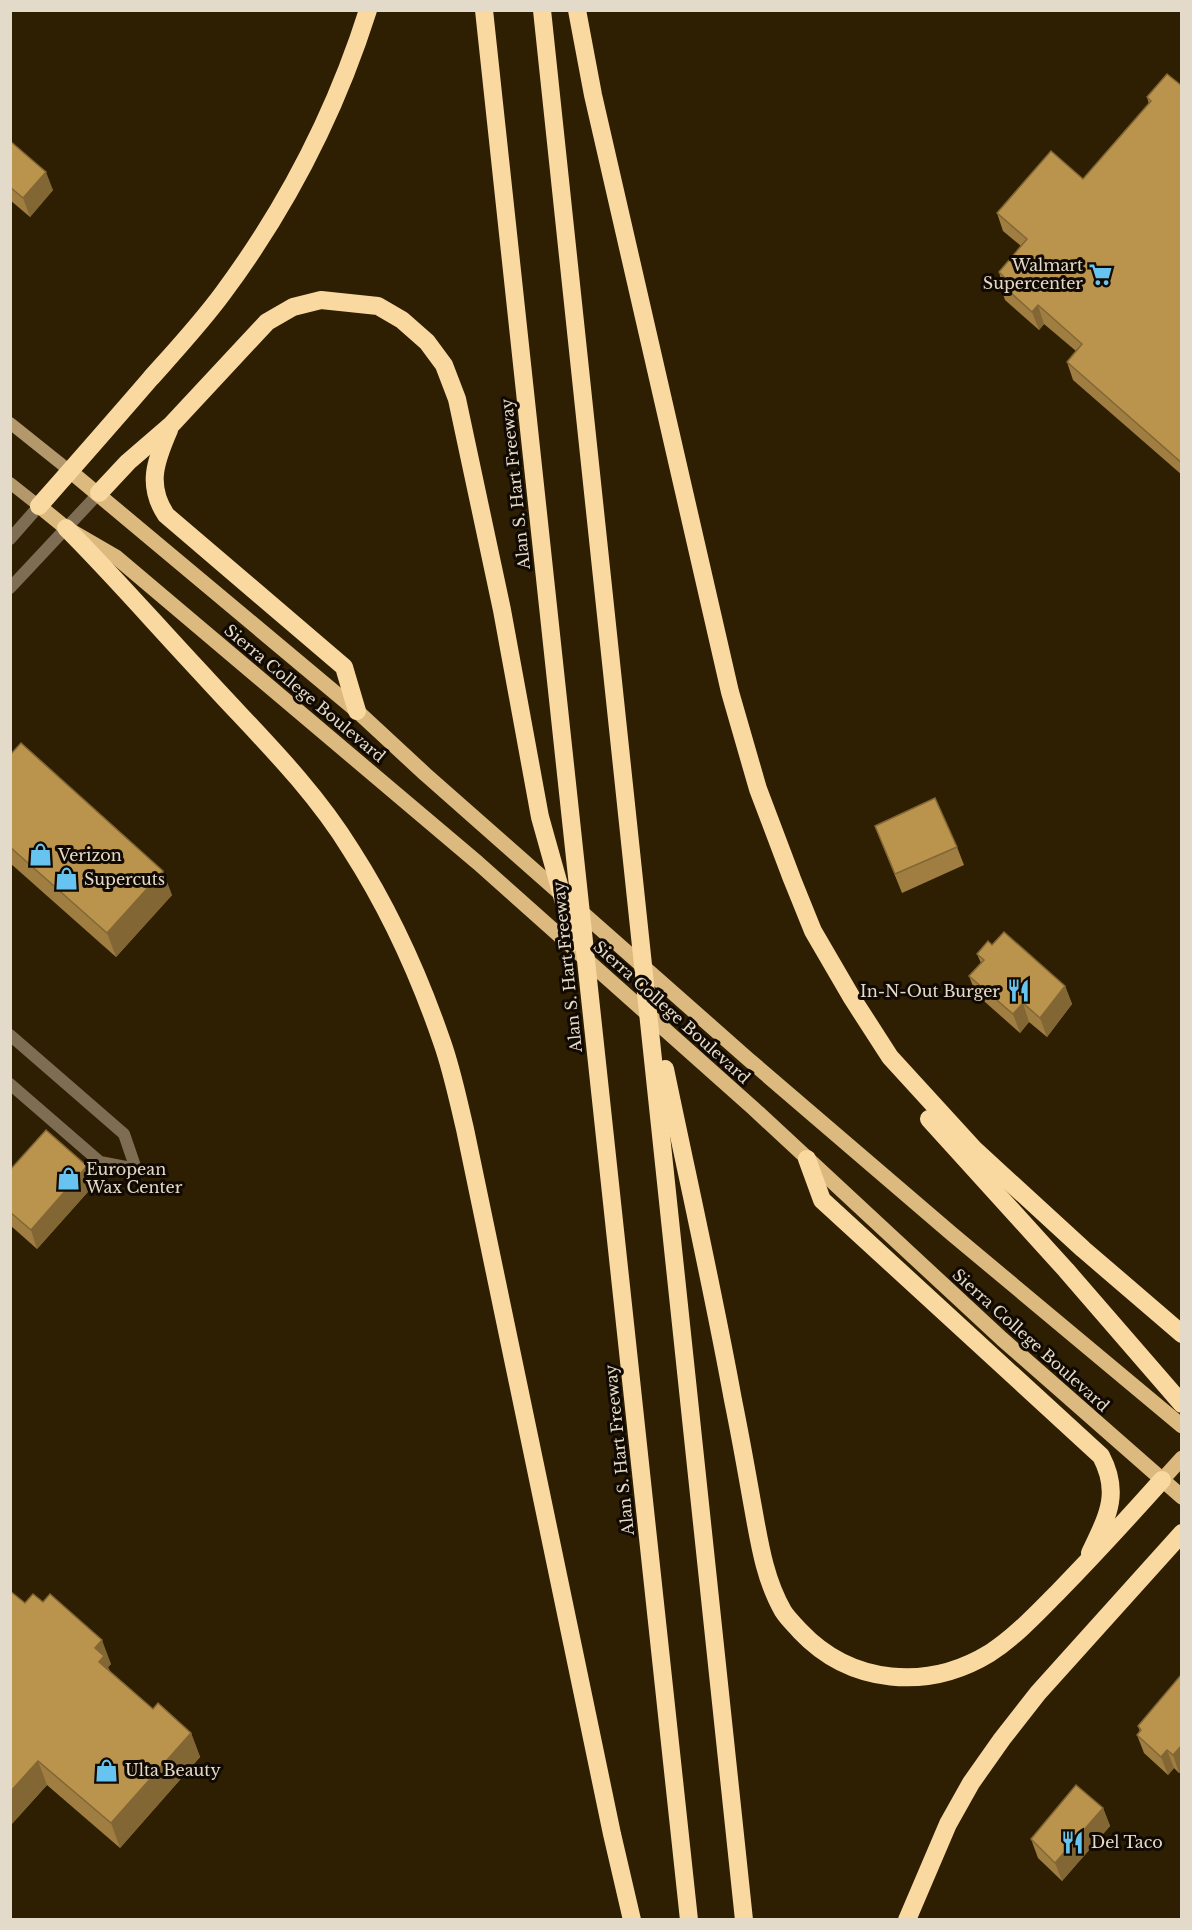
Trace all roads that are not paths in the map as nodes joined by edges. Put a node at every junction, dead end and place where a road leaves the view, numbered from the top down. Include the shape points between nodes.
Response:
1 (368, 10) edge
2 (484, 10) edge
3 (542, 10) edge
4 (577, 10) edge
5 (10, 423) edge
6 (172, 424) junction
7 (70, 471) junction
8 (10, 483) edge
9 (99, 493) junction
10 (39, 506) junction
11 (66, 528) junction
12 (10, 539) edge
13 (10, 588) edge
14 (357, 711) junction
15 (644, 968) junction
16 (589, 992) junction
17 (10, 1035) edge
18 (890, 1057) junction
19 (10, 1084) edge
20 (807, 1159) junction
21 (1182, 1334) edge
22 (1182, 1404) edge
23 (1182, 1426) edge
24 (1182, 1458) edge
25 (1162, 1480) junction
26 (1182, 1497) edge
27 (1182, 1533) edge
28 (1084, 1565) junction
29 (632, 1920) edge
30 (689, 1920) edge
31 (744, 1920) edge
32 (907, 1920) edge

1 - 7 highway via 326,119 251,252 224,293
2 - 16 highway, Alan S. Hart Freeway
3 - 15 highway
4 - 18 highway via 730,692 758,789 813,931
5 - 7 main road, Sierra College Boulevard
6 - 9 highway
6 - 14 highway via 154,472 162,509 344,667
6 - 16 highway via 267,322 293,307 321,300 378,306 428,342 444,365 457,399 502,610 540,817
7 - 9 main road, Sierra College Boulevard
7 - 10 highway
8 - 10 main road, Sierra College Boulevard
9 - 11 street
9 - 14 main road, Sierra College Boulevard
10 - 11 main road, Sierra College Boulevard
10 - 12 street
11 - 13 street
11 - 20 main road, Sierra College Boulevard via 116,556 478,863
11 - 29 highway via 288,765 323,809 376,892 420,985 443,1043 465,1130
14 - 23 main road, Sierra College Boulevard via 748,1059
15 - 28 highway via 762,1557 784,1614 834,1659 862,1671 925,1677 959,1668 988,1654 1012,1637
15 - 31 highway
16 - 30 highway, Alan S. Hart Freeway
17 - 19 street via 124,1134 136,1169 100,1162
18 - 21 highway via 975,1150
18 - 22 highway via 899,1081 934,1126
20 - 25 main road, Sierra College Boulevard via 1002,1340
20 - 28 highway via 822,1200 1101,1456 1111,1479 1111,1501
24 - 25 main road
25 - 26 main road, Sierra College Boulevard
25 - 28 highway
27 - 32 highway via 1002,1738 948,1824

